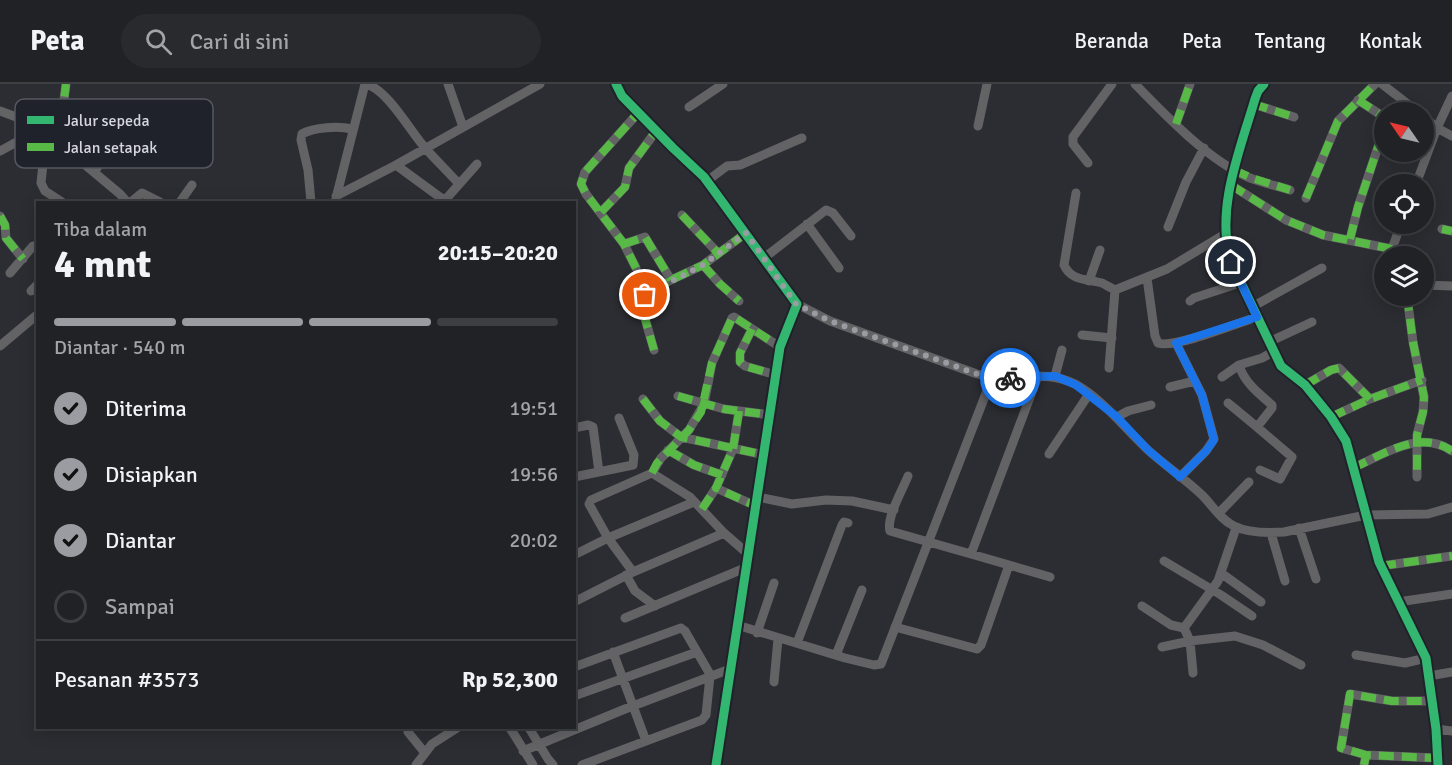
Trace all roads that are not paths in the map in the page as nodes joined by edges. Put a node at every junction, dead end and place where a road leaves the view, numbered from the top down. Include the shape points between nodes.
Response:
1 (66, 84) edge
2 (365, 84) edge
3 (448, 84) edge
4 (540, 84) edge
5 (616, 84) edge
6 (723, 84) edge
7 (987, 84) edge
8 (1112, 84) edge
9 (1135, 84) edge
10 (1190, 84) edge
11 (1264, 84) edge
12 (1375, 84) edge
13 (1382, 84) edge
14 (529, 87) edge
15 (1452, 96) edge
16 (65, 99) edge
17 (1358, 100) junction
18 (1405, 102) edge
19 (1253, 104) junction
20 (689, 107) dead end
21 (1374, 110) edge
22 (0, 111) edge
23 (638, 112) junction
24 (15, 117) edge
25 (1294, 117) dead end
26 (1176, 124) junction
27 (1434, 125) edge
28 (978, 126) dead end
29 (463, 127) junction
30 (349, 128) junction
31 (1437, 128) junction
32 (656, 131) junction
33 (1452, 136) edge
34 (802, 138) dead end
35 (15, 143) edge
36 (426, 148) junction
37 (1204, 148) junction
38 (0, 151) edge
39 (1374, 159) edge
40 (1088, 163) dead end
41 (477, 164) dead end
42 (396, 165) junction
43 (43, 168) edge
44 (89, 168) edge
45 (96, 168) edge
46 (1234, 170) junction
47 (94, 172) junction
48 (1420, 174) edge
49 (707, 182) junction
50 (459, 184) junction
51 (192, 185) dead end
52 (1231, 185) junction
53 (1290, 190) dead end
54 (1076, 193) dead end
55 (1306, 198) dead end
56 (335, 199) edge
57 (60, 201) edge
58 (128, 201) edge
59 (130, 201) edge
60 (157, 201) edge
61 (181, 201) edge
62 (311, 201) edge
63 (601, 212) junction
64 (0, 216) edge
65 (682, 216) dead end
66 (807, 224) junction
67 (1168, 227) dead end
68 (1442, 229) dead end
69 (1452, 231) edge
70 (746, 233) junction
71 (1225, 234) junction
72 (851, 236) dead end
73 (1350, 240) junction
74 (624, 244) junction
75 (36, 246) edge
76 (1374, 247) edge
77 (1100, 250) dead end
78 (718, 253) junction
79 (764, 258) junction
80 (23, 259) junction
81 (703, 265) junction
82 (636, 268) dead end
83 (839, 268) dead end
84 (1322, 268) dead end
85 (10, 273) dead end
86 (1147, 278) junction
87 (671, 280) junction
88 (1089, 281) junction
89 (1240, 283) junction
90 (1434, 285) edge
91 (1452, 286) edge
92 (1115, 290) junction
93 (1190, 301) dead end
94 (739, 302) dead end
95 (796, 304) junction
96 (1408, 306) edge
97 (1252, 307) junction
98 (36, 316) edge
99 (1257, 317) junction
100 (1312, 322) dead end
101 (752, 329) junction
102 (1082, 336) dead end
103 (1112, 338) junction
104 (1269, 342) junction
105 (1176, 343) junction
106 (0, 346) edge
107 (780, 347) junction
108 (654, 350) dead end
109 (1062, 350) dead end
110 (1273, 352) junction
111 (1239, 365) junction
112 (1109, 368) dead end
113 (776, 375) junction
114 (1038, 376) junction
115 (1055, 376) junction
116 (1221, 377) dead end
117 (992, 378) junction
118 (1422, 380) junction
119 (1195, 381) junction
120 (1305, 385) junction
121 (1170, 387) dead end
122 (1089, 394) junction
123 (678, 396) dead end
124 (643, 399) dead end
125 (1370, 399) junction
126 (1228, 403) dead end
127 (704, 404) junction
128 (1150, 405) dead end
129 (739, 411) junction
130 (771, 415) junction
131 (1117, 417) junction
132 (1331, 417) junction
133 (619, 418) dead end
134 (1257, 427) junction
135 (576, 428) edge
136 (681, 437) junction
137 (1418, 441) junction
138 (733, 449) junction
139 (668, 450) junction
140 (1452, 451) edge
141 (1049, 454) dead end
142 (765, 455) junction
143 (1353, 468) junction
144 (1260, 470) dead end
145 (599, 472) junction
146 (652, 472) junction
147 (722, 476) junction
148 (908, 476) dead end
149 (576, 477) edge
150 (1180, 477) junction
151 (1417, 477) dead end
152 (1249, 482) dead end
153 (716, 488) junction
154 (694, 502) junction
155 (757, 502) junction
156 (1452, 507) edge
157 (702, 509) junction
158 (894, 510) junction
159 (1219, 513) junction
160 (1366, 515) junction
161 (848, 523) dead end
162 (1236, 528) junction
163 (1299, 528) junction
164 (724, 533) junction
165 (1271, 533) junction
166 (608, 538) junction
167 (927, 543) junction
168 (576, 554) edge
169 (748, 554) junction
170 (971, 554) junction
171 (1452, 556) edge
172 (1164, 561) dead end
173 (1009, 565) junction
174 (1381, 566) junction
175 (745, 568) junction
176 (630, 573) junction
177 (1221, 573) junction
178 (1050, 577) dead end
179 (1316, 579) dead end
180 (1285, 581) dead end
181 (774, 583) dead end
182 (862, 590) dead end
183 (1212, 590) junction
184 (1452, 594) edge
185 (576, 601) edge
186 (1261, 602) dead end
187 (1398, 602) junction
188 (655, 606) junction
189 (1142, 606) dead end
190 (1252, 616) dead end
191 (625, 618) dead end
192 (737, 625) junction
193 (895, 627) junction
194 (1184, 628) junction
195 (757, 633) junction
196 (778, 639) junction
197 (1190, 641) junction
198 (797, 643) junction
199 (1162, 647) dead end
200 (613, 652) junction
201 (697, 652) junction
202 (836, 655) junction
203 (1356, 656) dead end
204 (1426, 658) junction
205 (1301, 665) dead end
206 (576, 667) edge
207 (730, 669) junction
208 (1452, 672) edge
209 (1192, 673) dead end
210 (710, 676) junction
211 (1429, 676) junction
212 (623, 678) junction
213 (774, 682) dead end
214 (576, 695) edge
215 (1431, 701) junction
216 (633, 706) junction
217 (576, 728) edge
218 (408, 729) edge
219 (456, 729) edge
220 (511, 729) edge
221 (531, 729) edge
222 (574, 729) edge
223 (1436, 729) junction
224 (1452, 731) edge
225 (646, 741) junction
226 (538, 743) junction
227 (523, 750) junction
228 (425, 753) junction
229 (1366, 755) junction
230 (1437, 762) edge
231 (416, 765) edge
232 (533, 765) edge
233 (554, 765) edge
234 (582, 765) edge
235 (716, 765) edge
236 (1364, 765) edge

1 - 16 street
2 - 30 street
2 - 36 street via 375,87
3 - 29 street
4 - 14 street
5 - 23 street
6 - 20 street
7 - 28 street
8 - 40 street via 1072,137
9 - 26 street
10 - 26 street
11 - 19 street
12 - 17 street
13 - 18 street
14 - 29 street
15 - 31 street
17 - 21 street
17 - 55 street via 1338,121
19 - 25 street
19 - 46 street
22 - 24 street
23 - 32 street
23 - 63 street via 582,179 582,188
26 - 37 street
27 - 31 street
29 - 36 street
30 - 56 street
30 - 62 street via 302,134
31 - 33 street
31 - 48 street
32 - 49 street
32 - 63 street via 629,168 625,187
34 - 49 street via 740,165 727,166
35 - 38 street
36 - 42 street
36 - 50 street
37 - 46 street
37 - 67 street
39 - 73 street
41 - 50 street
42 - 50 street via 441,198 450,196
42 - 56 street
43 - 57 street via 42,186
44 - 47 street
45 - 47 street
46 - 52 street
46 - 53 street
47 - 58 street
49 - 70 street
51 - 61 street
52 - 71 street
52 - 73 street via 1286,220 1323,235
54 - 88 street via 1064,265 1072,276
59 - 60 street via 142,193
63 - 74 street
64 - 80 street via 6,238
65 - 78 street
66 - 72 street via 829,210
66 - 79 street
66 - 83 street
68 - 69 street
70 - 78 street
70 - 79 street
71 - 86 street via 1182,262
71 - 89 street
73 - 76 street
74 - 82 street
74 - 87 street via 645,237
75 - 80 street
77 - 88 street
78 - 81 street
79 - 95 street
80 - 85 street
81 - 87 street
81 - 94 street
84 - 97 street
86 - 92 street
86 - 105 street via 1156,340 1162,345
87 - 108 street via 641,300
88 - 92 street
89 - 93 street
89 - 97 street
90 - 91 street
92 - 103 street
95 - 107 street
95 - 117 street via 830,321
96 - 118 street
97 - 99 street
98 - 106 street
99 - 104 street
99 - 105 street
100 - 104 street
101 - 107 street
101 - 113 street via 740,353 740,362
101 - 127 street via 732,318 712,363
102 - 103 street
103 - 112 street
104 - 110 street
105 - 119 street
107 - 113 street
109 - 115 street
110 - 111 street
110 - 120 street via 1281,366
111 - 116 street
111 - 134 street via 1248,383 1273,406
113 - 130 street
114 - 115 street
114 - 117 street
114 - 170 street
115 - 122 street
117 - 167 street
118 - 125 street
118 - 137 street via 1424,409
119 - 121 street
119 - 150 street via 1214,440
120 - 125 street via 1339,368
120 - 132 street
122 - 131 street
122 - 141 street
123 - 127 street
124 - 136 street via 660,421
125 - 132 street
126 - 134 street
127 - 129 street
127 - 136 street via 690,430
128 - 131 street
129 - 130 street
129 - 138 street
130 - 142 street
131 - 150 street
132 - 143 street via 1346,441
133 - 145 street via 634,463
134 - 144 street via 1292,458 1280,479
135 - 145 street via 593,427
136 - 138 street
136 - 139 street
137 - 140 street
137 - 143 street
137 - 151 street
138 - 142 street
138 - 147 street
139 - 146 street
139 - 147 street
142 - 155 street
143 - 160 street
145 - 149 street
146 - 154 street
146 - 166 street via 591,500 589,504
147 - 153 street
148 - 158 street
150 - 159 street
152 - 159 street
153 - 155 street
153 - 157 street
154 - 157 street
154 - 166 street
155 - 158 street via 852,501
155 - 169 street
156 - 160 street via 1428,514
157 - 164 street
158 - 167 street via 890,531
159 - 162 street
160 - 163 street
160 - 174 street
161 - 198 street via 842,525
162 - 165 street
162 - 177 street
163 - 165 street
163 - 179 street
164 - 169 street
164 - 176 street
165 - 180 street
166 - 168 street
166 - 176 street
167 - 170 street
167 - 193 street
169 - 175 street
170 - 173 street
171 - 174 street
172 - 183 street
173 - 178 street
173 - 193 street via 979,648
174 - 187 street
175 - 188 street
175 - 192 street
176 - 185 street
176 - 188 street via 635,591
177 - 183 street
177 - 186 street
181 - 195 street
182 - 202 street
183 - 190 street
183 - 194 street
184 - 187 street
187 - 204 street
188 - 191 street
189 - 194 street via 1171,626
192 - 195 street
192 - 207 street
193 - 202 street via 880,664
194 - 197 street
195 - 196 street
196 - 198 street
196 - 213 street
197 - 199 street
197 - 205 street via 1235,636 1263,645
197 - 209 street
198 - 202 street
200 - 201 street via 681,628
200 - 206 street
200 - 212 street
201 - 210 street
201 - 212 street
203 - 204 street via 1405,663
204 - 211 street
207 - 210 street
207 - 235 street
208 - 211 street
210 - 216 street
210 - 225 street via 703,719
211 - 215 street
212 - 214 street
212 - 216 street
215 - 223 street
215 - 229 street via 1350,694 1341,748
216 - 217 street
216 - 225 street
218 - 228 street
219 - 228 street via 438,738
220 - 227 street
221 - 226 street
222 - 226 street
223 - 224 street
223 - 230 street
225 - 234 street
226 - 227 street
226 - 233 street
227 - 232 street
228 - 231 street
229 - 230 street
229 - 236 street

